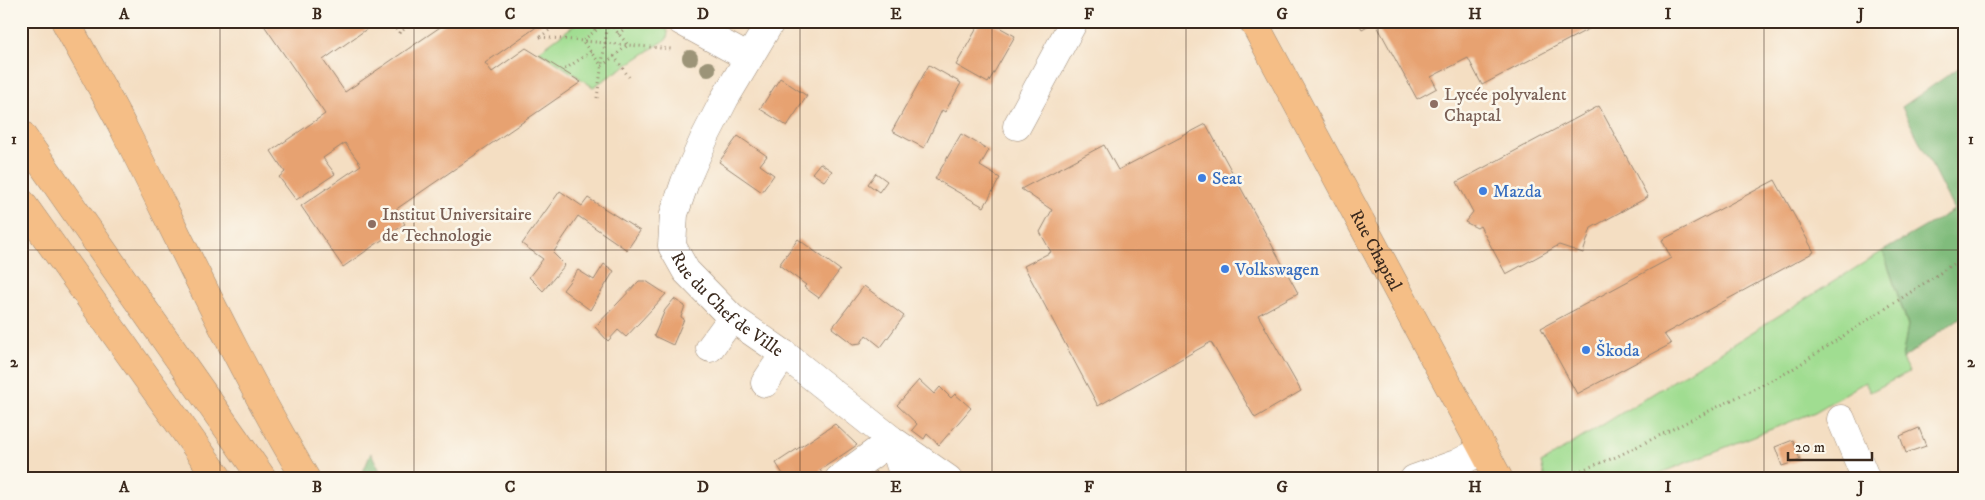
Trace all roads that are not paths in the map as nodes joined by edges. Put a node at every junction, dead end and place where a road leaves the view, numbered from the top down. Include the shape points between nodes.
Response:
1 (65, 21) edge
2 (682, 21) edge
3 (771, 21) edge
4 (1074, 21) edge
5 (1253, 21) edge
6 (749, 58) junction
7 (1017, 126) dead end
8 (21, 134) edge
9 (21, 202) edge
10 (732, 318) junction
11 (710, 348) dead end
12 (784, 354) junction
13 (765, 383) dead end
14 (1841, 420) dead end
15 (892, 440) junction
16 (1483, 450) junction
17 (943, 476) edge
18 (219, 479) edge
19 (262, 479) edge
20 (306, 479) edge
21 (839, 479) edge
22 (905, 479) edge
23 (1414, 479) edge
24 (1499, 479) edge
25 (1866, 479) edge

1 - 20 main road via 124,129 250,382
2 - 6 street
3 - 6 street, Rue du Chef de Ville
4 - 7 street
5 - 16 main road, Rue Chaptal
6 - 10 street, Rue du Chef de Ville via 704,139 684,182 674,214 672,246 686,271
8 - 19 main road
9 - 18 main road
10 - 11 street
10 - 12 street, Rue du Chef de Ville
12 - 13 street
12 - 15 street, Rue du Chef de Ville
14 - 25 street
15 - 17 street, Rue du Chef de Ville
15 - 21 street
15 - 22 street
16 - 23 street
16 - 24 main road, Rue Chaptal

